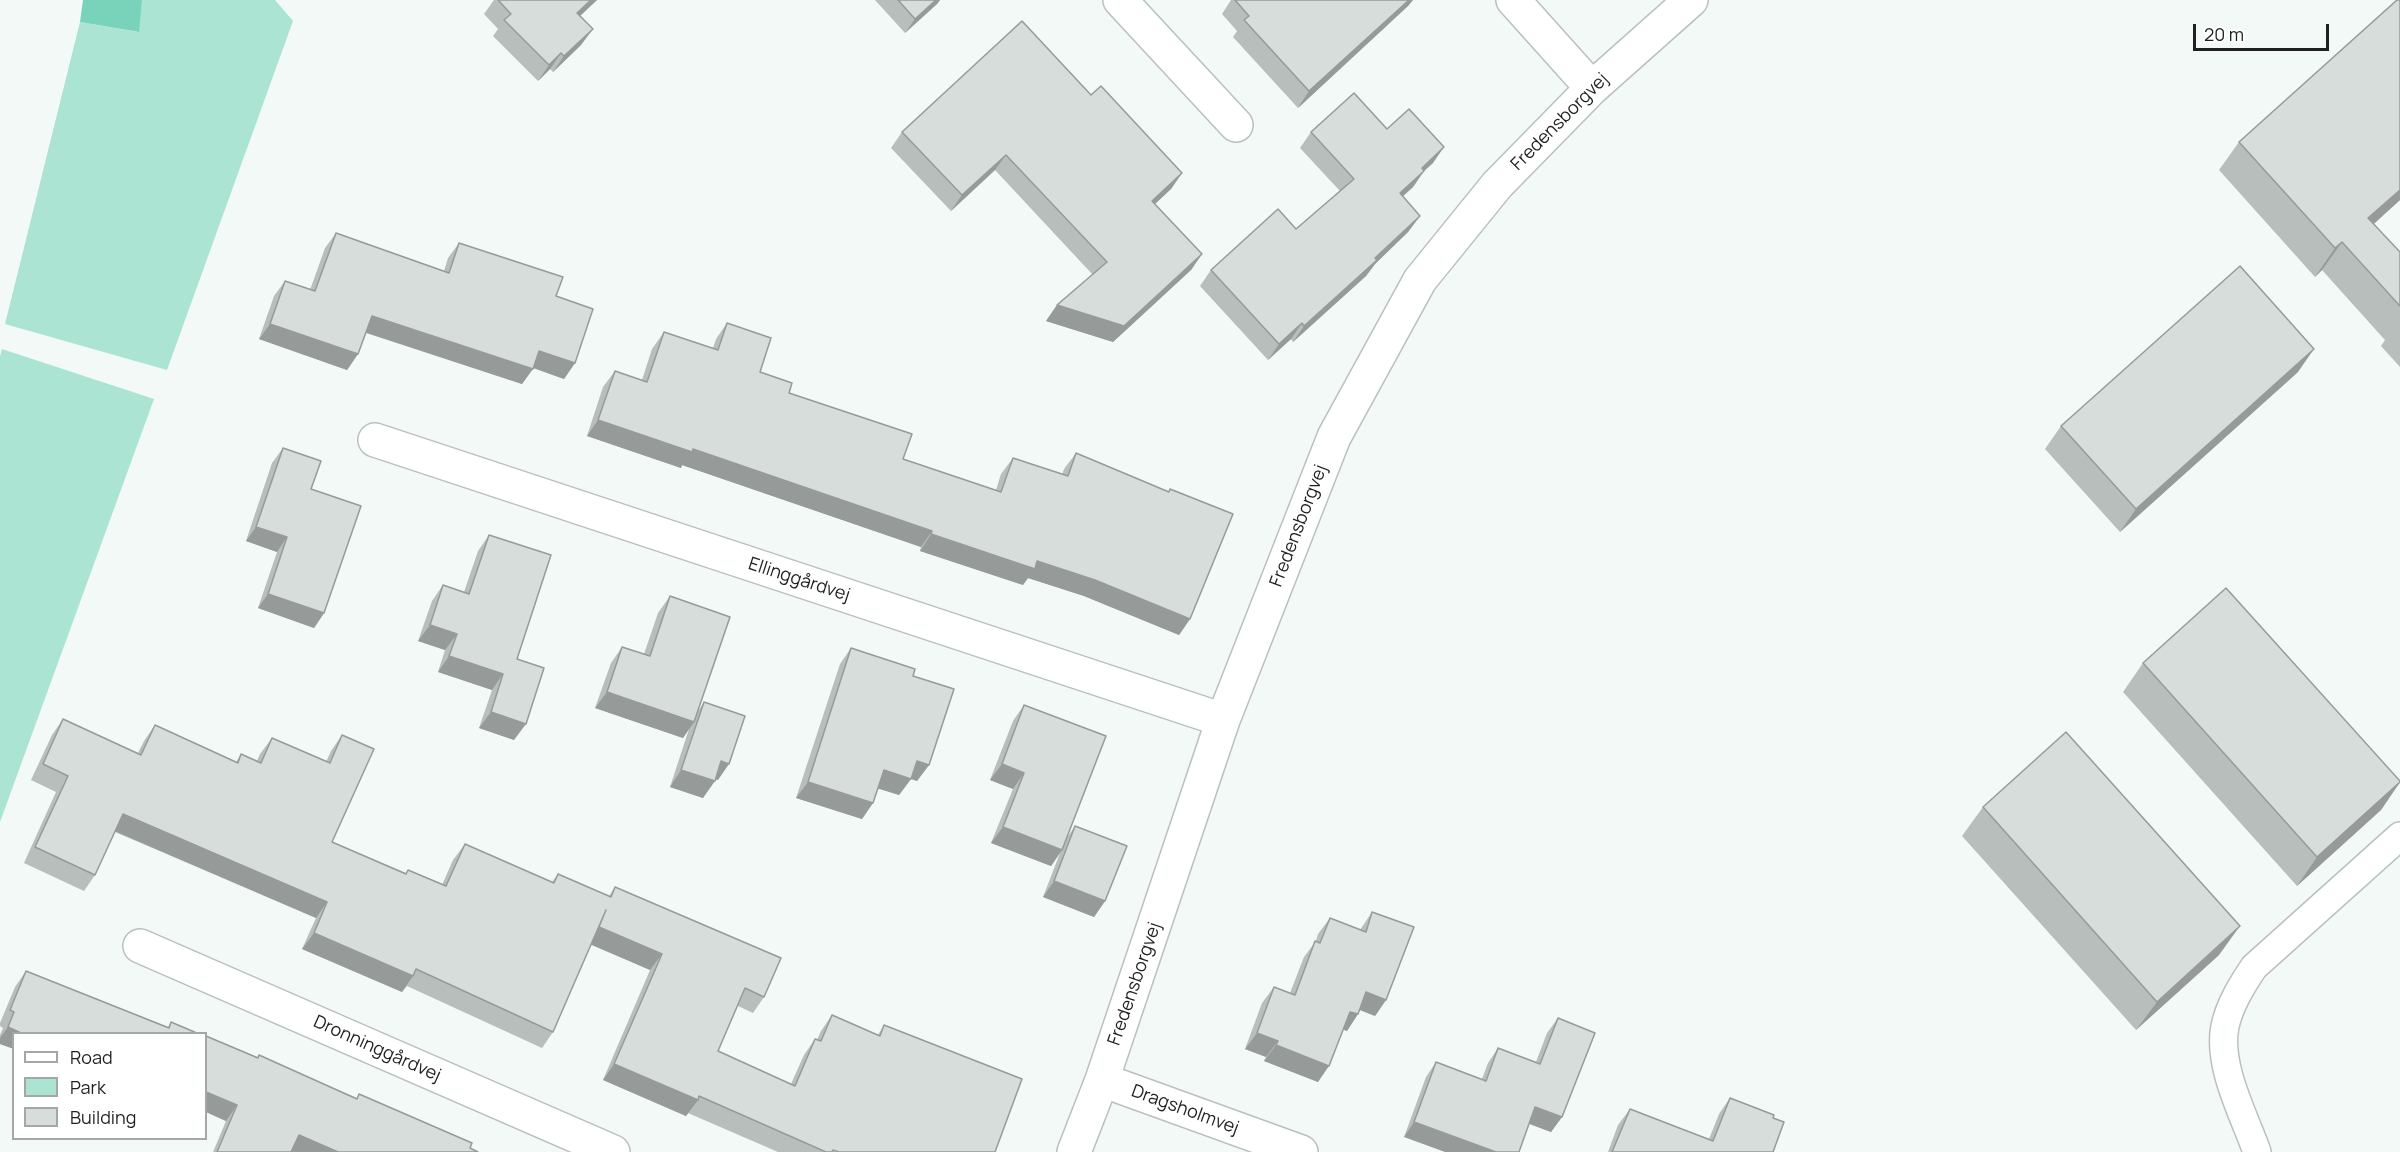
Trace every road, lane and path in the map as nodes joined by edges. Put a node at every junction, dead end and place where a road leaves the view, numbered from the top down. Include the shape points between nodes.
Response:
1 (1120, 0) edge
2 (1513, 0) edge
3 (1690, 0) edge
4 (1592, 88) junction
5 (1236, 125) dead end
6 (375, 440) dead end
7 (1223, 720) junction
8 (2400, 836) edge
9 (140, 946) dead end
10 (1102, 1080) junction
11 (613, 1152) edge
12 (1074, 1152) edge
13 (1301, 1152) edge
14 (2257, 1152) edge

1 - 5 street
2 - 4 street
3 - 4 street, Fredensborgvej
4 - 7 street, Fredensborgvej via 1497,185 1420,280 1334,437
6 - 7 street, Ellinggårdvej
7 - 10 street, Fredensborgvej
8 - 14 lane via 2254,967 2236,994 2225,1026 2225,1053
9 - 11 street, Dronninggårdvej
10 - 12 street, Fredensborgvej
10 - 13 street, Dragsholmvej

